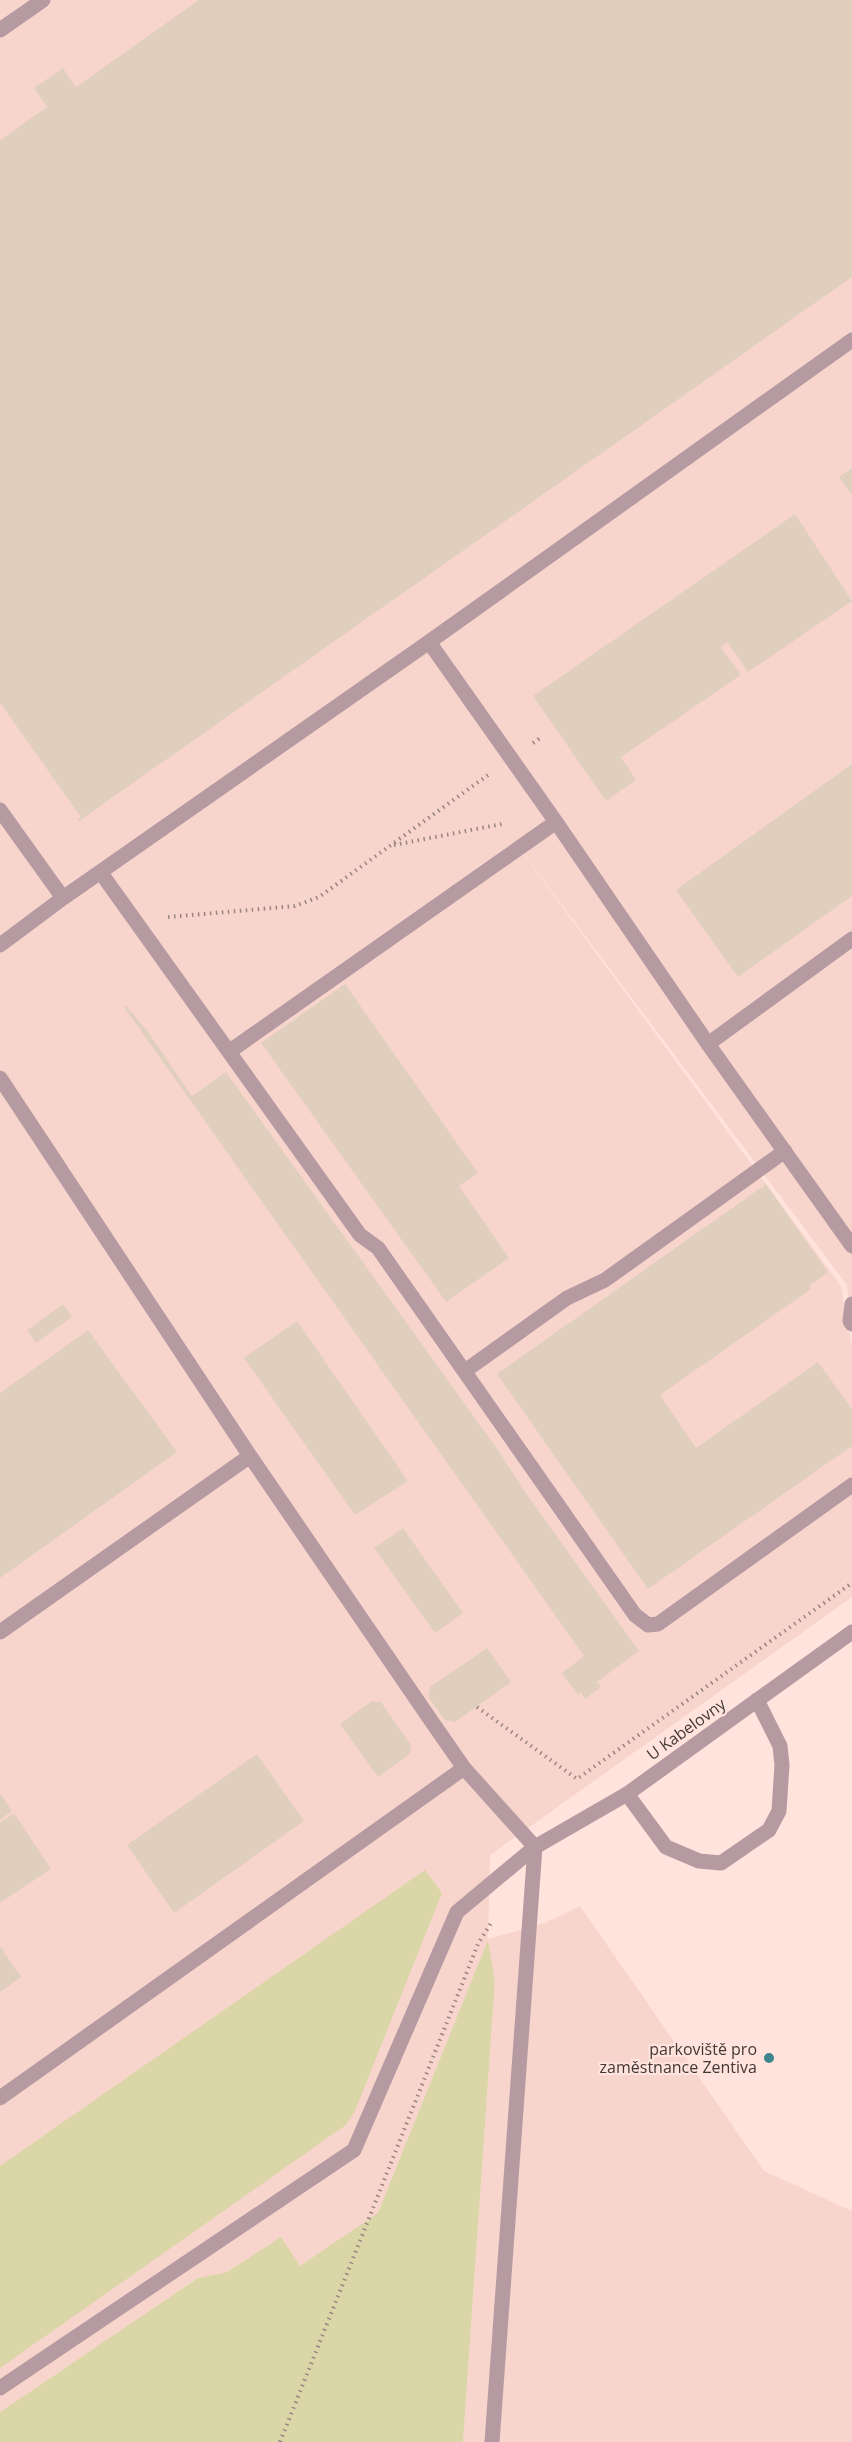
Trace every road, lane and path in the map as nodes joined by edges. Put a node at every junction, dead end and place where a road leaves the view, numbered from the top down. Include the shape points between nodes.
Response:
1 (43, 0) edge
2 (0, 30) edge
3 (852, 340) edge
4 (429, 642) junction
5 (489, 775) dead end
6 (0, 810) edge
7 (556, 822) junction
8 (101, 873) junction
9 (63, 898) junction
10 (139, 926) junction
11 (852, 939) edge
12 (0, 945) edge
13 (708, 1044) junction
14 (230, 1051) junction
15 (0, 1078) edge
16 (785, 1151) junction
17 (852, 1246) edge
18 (852, 1304) edge
19 (852, 1324) edge
20 (465, 1371) junction
21 (250, 1456) junction
22 (852, 1485) edge
23 (852, 1583) edge
24 (0, 1632) edge
25 (852, 1632) edge
26 (757, 1700) junction
27 (477, 1707) dead end
28 (464, 1768) junction
29 (627, 1794) junction
30 (535, 1847) junction
31 (495, 1915) dead end
32 (0, 2098) edge
33 (0, 2388) edge
34 (280, 2442) edge
35 (492, 2442) edge

1 - 2 street
3 - 4 street
4 - 7 street
4 - 8 street
5 - 10 path via 319,897 295,906 151,918
6 - 9 street
7 - 13 street
7 - 14 street
8 - 9 street
8 - 10 street
9 - 12 street
10 - 14 street
11 - 13 street
13 - 16 street
14 - 20 street via 360,1235 378,1248
15 - 21 street
16 - 17 street
16 - 20 street via 605,1280 567,1298
18 - 19 street
20 - 22 street via 635,1615 648,1625 658,1624
21 - 24 street
21 - 28 street
23 - 27 path via 577,1779
25 - 26 street, U Kabelovny
26 - 29 street, U Kabelovny
26 - 29 street via 780,1746 782,1765 779,1811 769,1830 721,1863 699,1861 666,1848
28 - 30 street
28 - 32 street
29 - 30 street, U Kabelovny
30 - 33 street, U Kabelovny via 458,1912 354,2150
30 - 35 street
31 - 34 path via 478,1944

